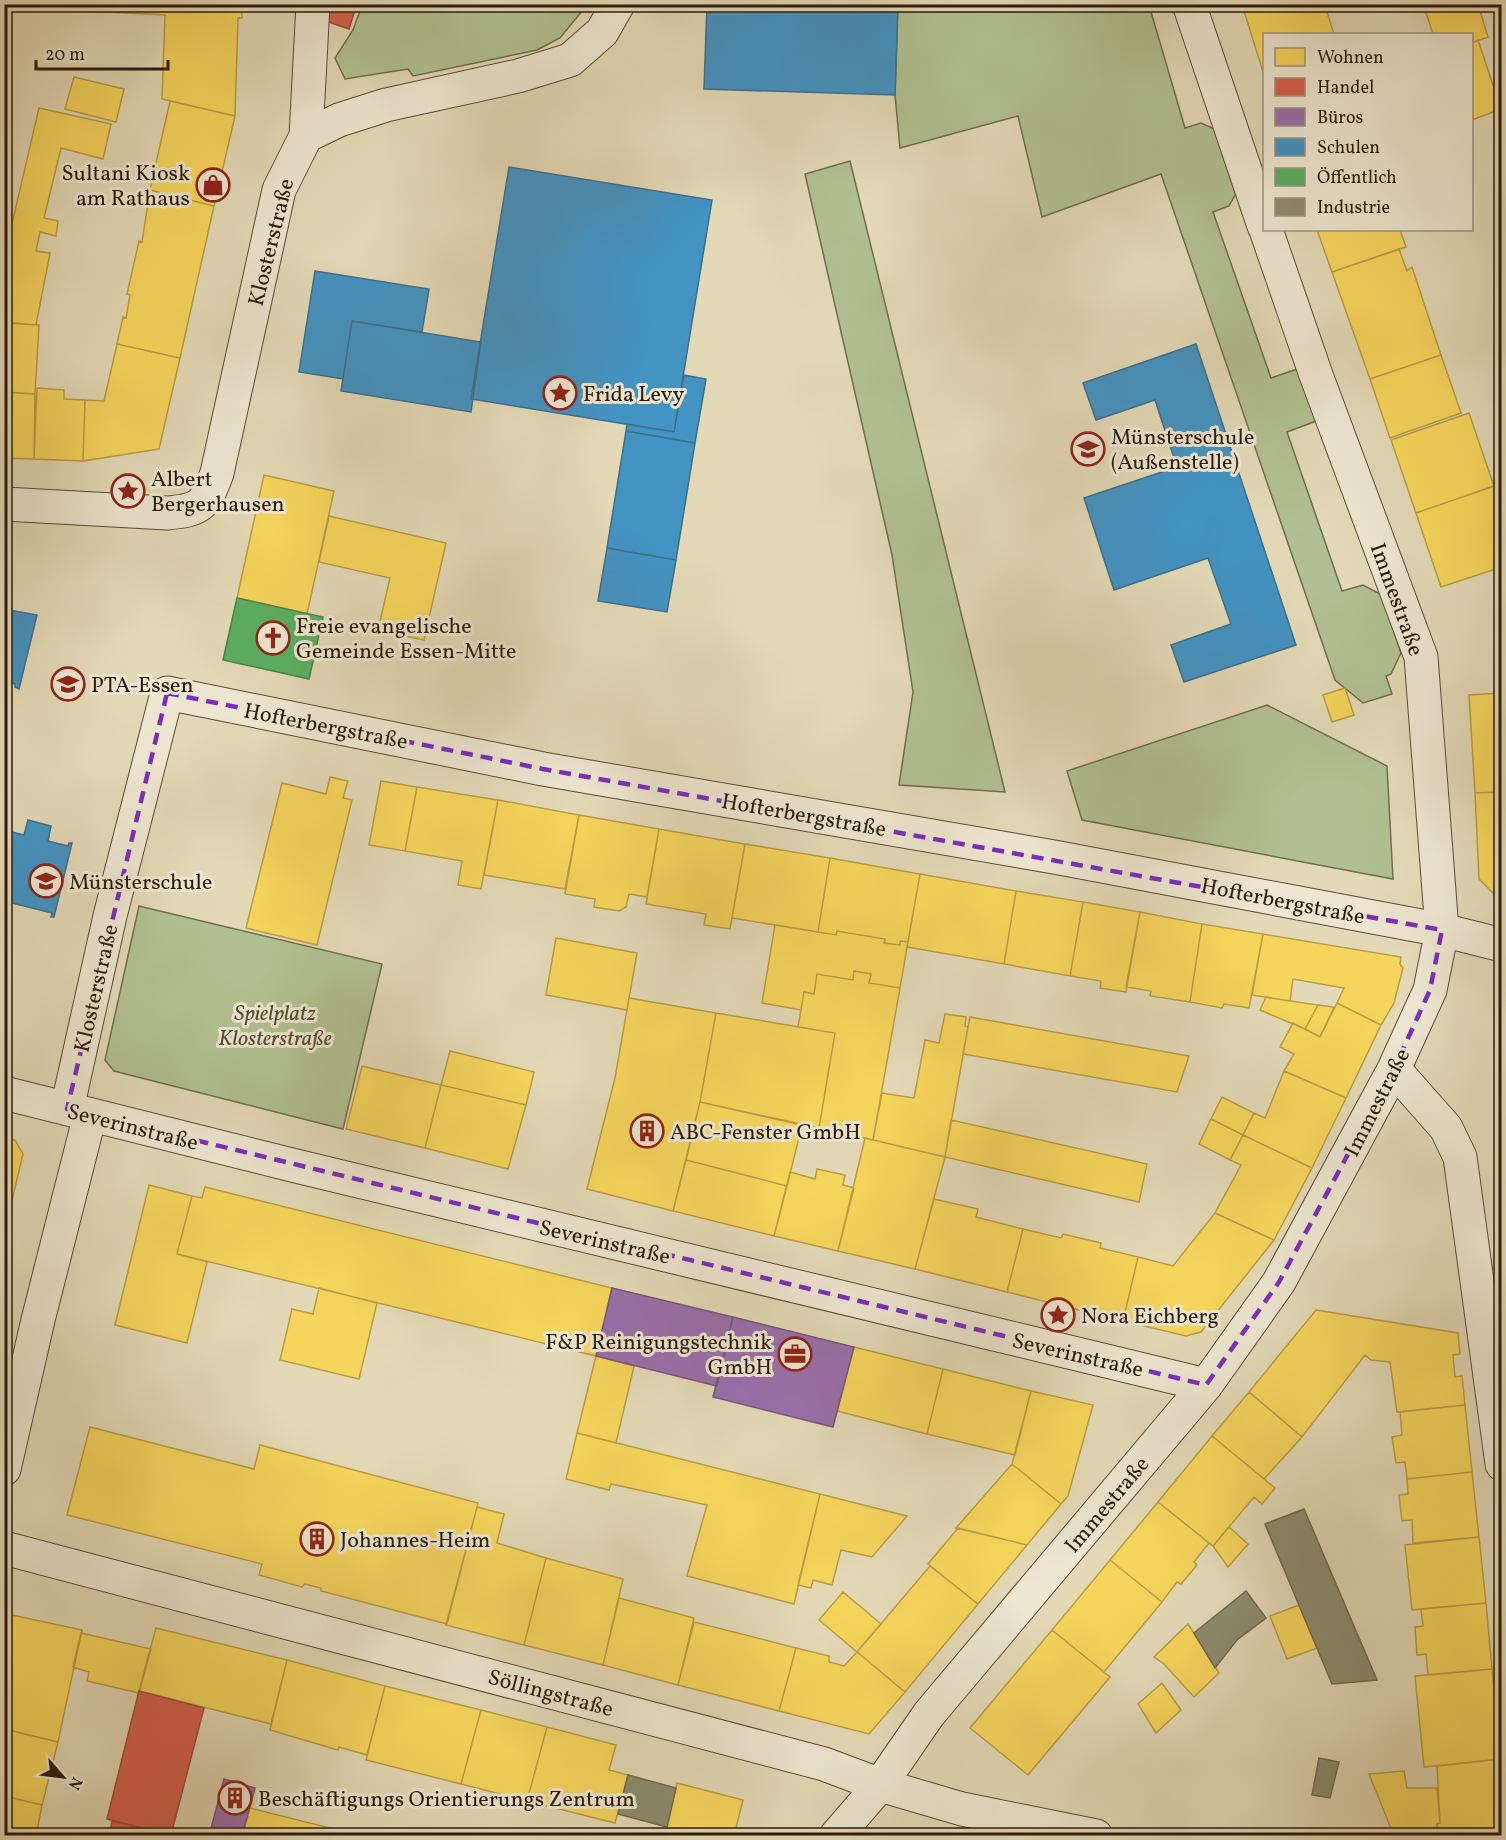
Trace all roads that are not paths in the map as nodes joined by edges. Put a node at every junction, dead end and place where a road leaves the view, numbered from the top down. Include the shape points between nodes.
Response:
1 (313, 4) edge
2 (618, 4) edge
3 (1189, 4) edge
4 (306, 136) junction
5 (1263, 222) edge
6 (1266, 231) edge
7 (4, 504) edge
8 (167, 693) joint
9 (1442, 930) junction
10 (1502, 945) edge
11 (1394, 1069) junction
12 (4, 1093) edge
13 (78, 1112) junction
14 (1206, 1385) junction
15 (1502, 1464) edge
16 (4, 1469) edge
17 (4, 1548) edge
18 (880, 1785) junction
19 (836, 1836) edge
20 (1096, 1836) edge

1 - 4 street
2 - 4 street via 602,32 570,60 518,76 386,105
3 - 5 street, Immestraße
4 - 7 street, Klosterstraße via 279,190 209,495 193,511 158,513
6 - 9 street, Immestraße via 1420,657
8 - 9 street, Hofterbergstraße via 543,769 1054,857
8 - 13 street, Klosterstraße via 110,916
9 - 10 street, Hofterbergstraße
9 - 11 street, Immestraße via 1430,990
11 - 14 street, Immestraße via 1279,1282
11 - 15 street via 1446,1128 1460,1157
12 - 13 street, Severinstraße
13 - 14 street, Severinstraße
13 - 16 street, Klosterstraße via 38,1320
14 - 18 street, Immestraße via 929,1714
17 - 18 street, Söllingstraße via 824,1764
18 - 19 street, Immestraße
18 - 20 street, Söllingstraße via 962,1809

